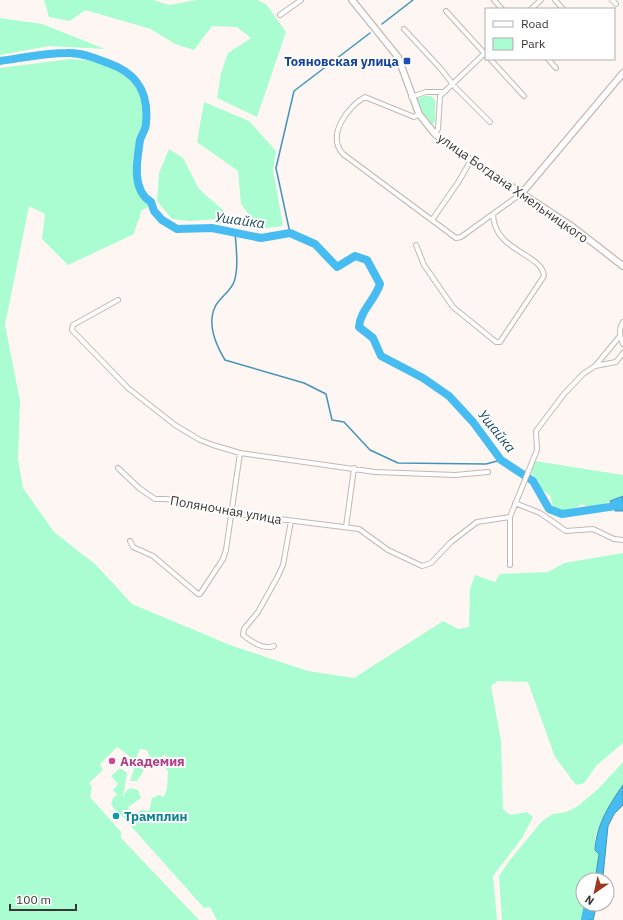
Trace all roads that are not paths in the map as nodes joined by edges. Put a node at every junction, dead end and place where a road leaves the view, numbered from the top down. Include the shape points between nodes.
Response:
1 (301, 0) edge
2 (352, 0) edge
3 (494, 0) edge
4 (541, 0) edge
5 (555, 0) edge
6 (612, 0) edge
7 (616, 4) dead end
8 (501, 8) edge
9 (532, 8) edge
10 (562, 8) edge
11 (446, 11) dead end
12 (280, 15) dead end
13 (404, 30) dead end
14 (485, 53) edge
15 (491, 60) edge
16 (549, 60) edge
17 (556, 68) dead end
18 (623, 73) edge
19 (452, 83) junction
20 (442, 92) junction
21 (524, 96) dead end
22 (411, 97) junction
23 (419, 114) junction
24 (490, 122) dead end
25 (435, 134) junction
26 (471, 160) junction
27 (522, 193) junction
28 (493, 214) junction
29 (432, 220) junction
30 (416, 245) dead end
31 (623, 266) edge
32 (118, 300) dead end
33 (623, 322) edge
34 (620, 336) junction
35 (623, 344) edge
36 (623, 353) edge
37 (595, 366) junction
38 (240, 453) junction
39 (118, 468) dead end
40 (354, 468) junction
41 (488, 472) dead end
42 (515, 503) junction
43 (231, 513) junction
44 (510, 517) junction
45 (291, 521) junction
46 (346, 527) junction
47 (623, 540) edge
48 (130, 541) dead end
49 (510, 565) dead end
50 (274, 646) dead end

1 - 12 street
2 - 22 street, улица Богдана Хмельницкого via 398,57
3 - 8 street
4 - 9 street
5 - 10 street
6 - 7 street
11 - 14 street
13 - 19 street
14 - 19 street
15 - 21 street
16 - 17 street
18 - 27 street
19 - 20 street
19 - 24 street
20 - 22 street via 426,92
20 - 25 street via 438,129
22 - 23 street, улица Богдана Хмельницкого
23 - 25 street, улица Богдана Хмельницкого
23 - 29 street via 414,117 365,97 356,102 344,116 338,134 338,146 343,154
25 - 26 street, улица Богдана Хмельницкого
26 - 27 street, улица Богдана Хмельницкого
26 - 29 street
27 - 28 street
27 - 31 street, улица Богдана Хмельницкого via 570,225
28 - 29 street via 458,238
28 - 30 street via 493,224 498,234 543,270 544,276 503,340 496,342 453,307 424,265
32 - 38 street via 73,325 72,330 128,388 175,425 200,440
33 - 34 street
34 - 35 street
34 - 37 street
36 - 37 street via 616,362
37 - 42 street via 575,382 535,434 537,450
38 - 40 street
38 - 43 street
39 - 43 street, Поляночная улица via 155,499 206,506
40 - 41 street via 414,475
40 - 46 street
42 - 44 street
42 - 47 street via 540,513 566,530 593,529 614,539
43 - 45 street, Поляночная улица
43 - 48 street via 223,559 200,594 152,556 133,547
44 - 46 street, Поляночная улица via 477,522 451,542 431,563 422,566 388,550 359,529
44 - 49 street
45 - 46 street, Поляночная улица
45 - 50 street via 283,565 258,612 244,629 243,635 256,644 269,648

